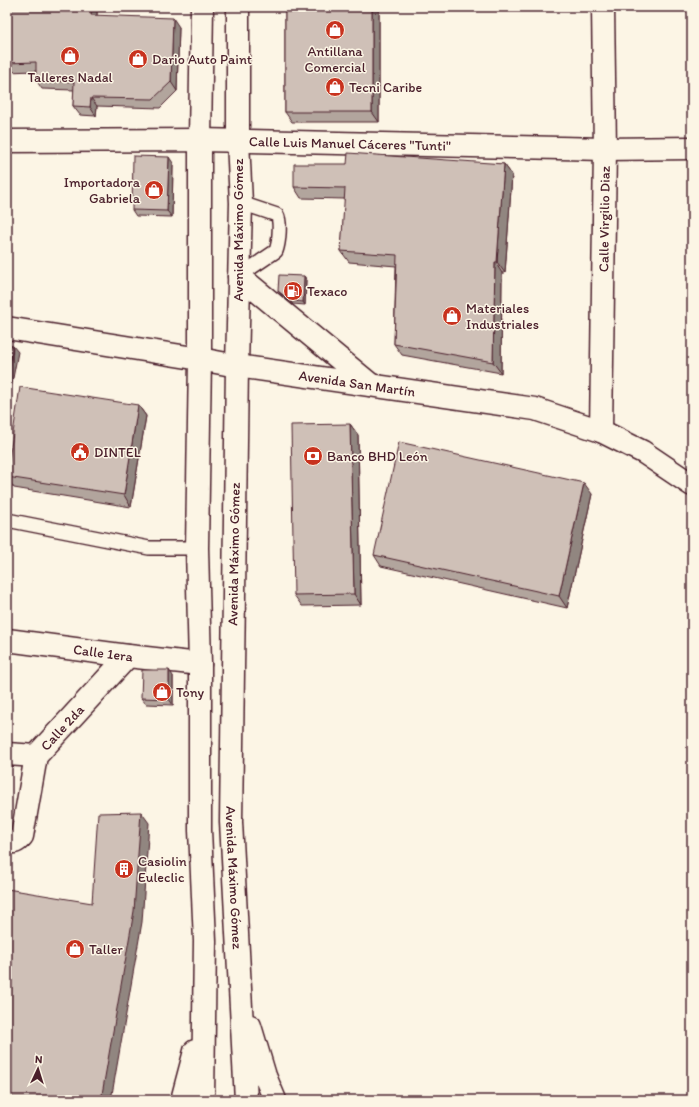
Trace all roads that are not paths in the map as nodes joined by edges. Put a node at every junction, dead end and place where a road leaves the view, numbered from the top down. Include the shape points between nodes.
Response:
1 (202, 7) edge
2 (238, 7) edge
3 (603, 7) edge
4 (200, 140) junction
5 (7, 141) edge
6 (238, 141) junction
7 (692, 148) edge
8 (605, 149) junction
9 (241, 203) junction
10 (239, 276) junction
11 (7, 328) edge
12 (200, 359) junction
13 (236, 366) junction
14 (372, 385) junction
15 (601, 431) junction
16 (692, 485) edge
17 (7, 520) edge
18 (197, 548) junction
19 (7, 640) edge
20 (128, 656) junction
21 (200, 664) junction
22 (7, 754) edge
23 (36, 756) junction
24 (14, 839) edge
25 (240, 996) junction
26 (204, 1010) junction
27 (182, 1100) edge
28 (203, 1100) edge
29 (246, 1100) edge
30 (275, 1100) edge

1 - 4 main road
2 - 6 main road, Avenida Máximo Gómez
3 - 8 main road, Calle Virgilio Diaz
4 - 5 main road, Calle Luis Manuel Cáceres "Tunti"
4 - 6 main road, Calle Luis Manuel Cáceres "Tunti"
4 - 12 main road
6 - 8 main road, Calle Luis Manuel Cáceres "Tunti"
6 - 9 main road, Avenida Máximo Gómez
7 - 8 main road, Calle Luis Manuel Cáceres "Tunti"
8 - 15 main road, Calle Virgilio Diaz
9 - 10 main road, Avenida Máximo Gómez
9 - 10 lane via 277,215 280,222 276,251
10 - 13 main road, Avenida Máximo Gómez
10 - 14 main road
11 - 12 main road, Avenida San Martín
12 - 13 main road, Avenida San Martín
12 - 18 main road
13 - 14 main road, Avenida San Martín
13 - 25 main road, Avenida Máximo Gómez via 231,822
14 - 15 main road, Avenida San Martín via 535,409
15 - 16 main road, Avenida San Martín via 643,452
17 - 18 lane via 149,548
18 - 21 main road
19 - 20 main road, Calle 1era
20 - 21 main road, Calle 1era
20 - 23 main road, Calle 2da
21 - 26 main road
22 - 23 main road
23 - 24 main road, Calle 2da
25 - 29 main road, Avenida Máximo Gómez
25 - 30 main road
26 - 27 main road
26 - 28 main road

